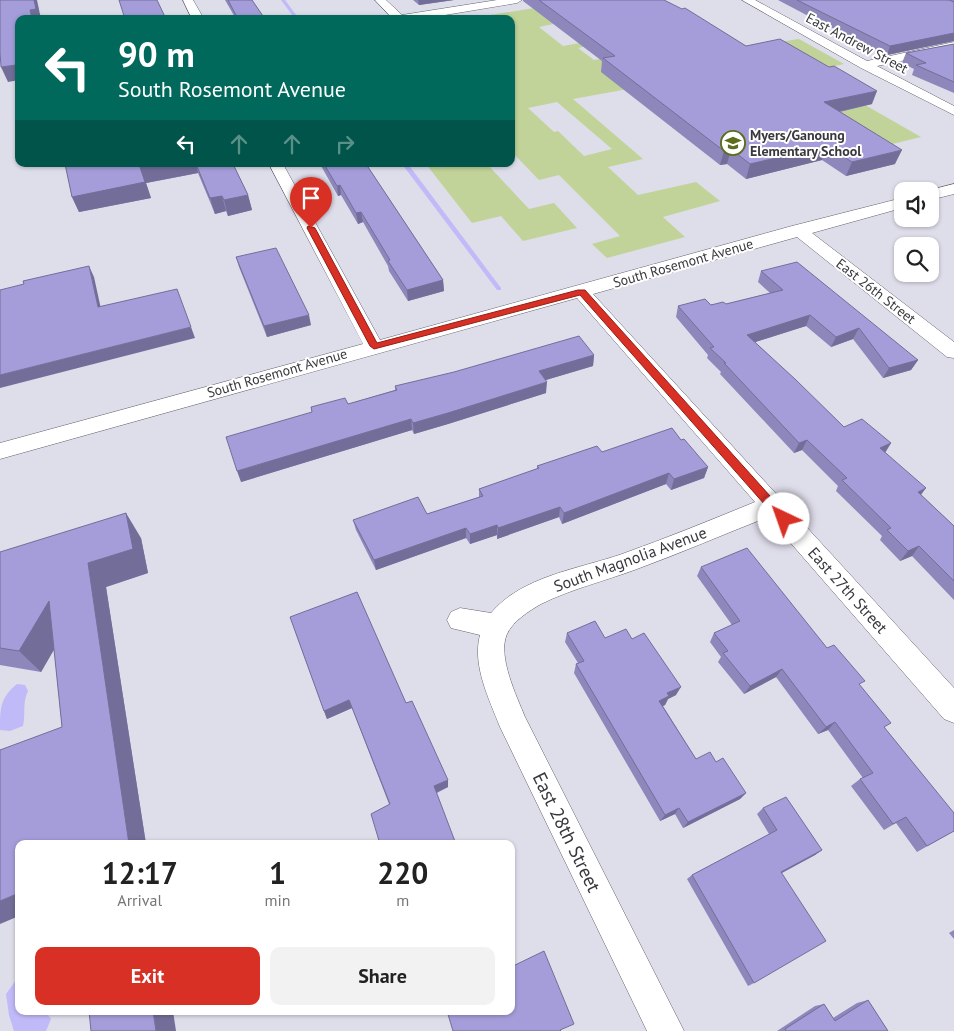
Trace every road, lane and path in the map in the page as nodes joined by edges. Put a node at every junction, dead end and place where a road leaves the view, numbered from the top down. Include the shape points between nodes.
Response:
1 (188, 0) edge
2 (380, 0) edge
3 (517, 0) edge
4 (747, 0) edge
5 (196, 15) edge
6 (395, 15) edge
7 (424, 15) edge
8 (954, 46) edge
9 (865, 65) junction
10 (954, 111) edge
11 (278, 167) edge
12 (954, 189) edge
13 (939, 193) edge
14 (894, 204) edge
15 (798, 230) junction
16 (582, 292) junction
17 (374, 346) junction
18 (954, 352) edge
19 (0, 451) edge
20 (772, 505) junction
21 (460, 620) dead end
22 (496, 626) junction
23 (954, 708) edge
24 (666, 1031) edge

1 - 5 street
2 - 6 street
3 - 7 street
4 - 9 street, East Andrew Street
8 - 9 street
9 - 10 street, East Andrew Street
11 - 17 street
12 - 13 street
14 - 15 street, South Rosemont Avenue
15 - 16 street, South Rosemont Avenue
15 - 18 street, East 26th Street
16 - 17 street, South Rosemont Avenue
16 - 20 street, East 27th Street
17 - 19 street, South Rosemont Avenue
20 - 22 street, South Magnolia Avenue via 630,561 540,592 516,606
20 - 23 street, East 27th Street
21 - 22 street
22 - 24 street, East 28th Street via 492,639 493,661 497,682 515,727

